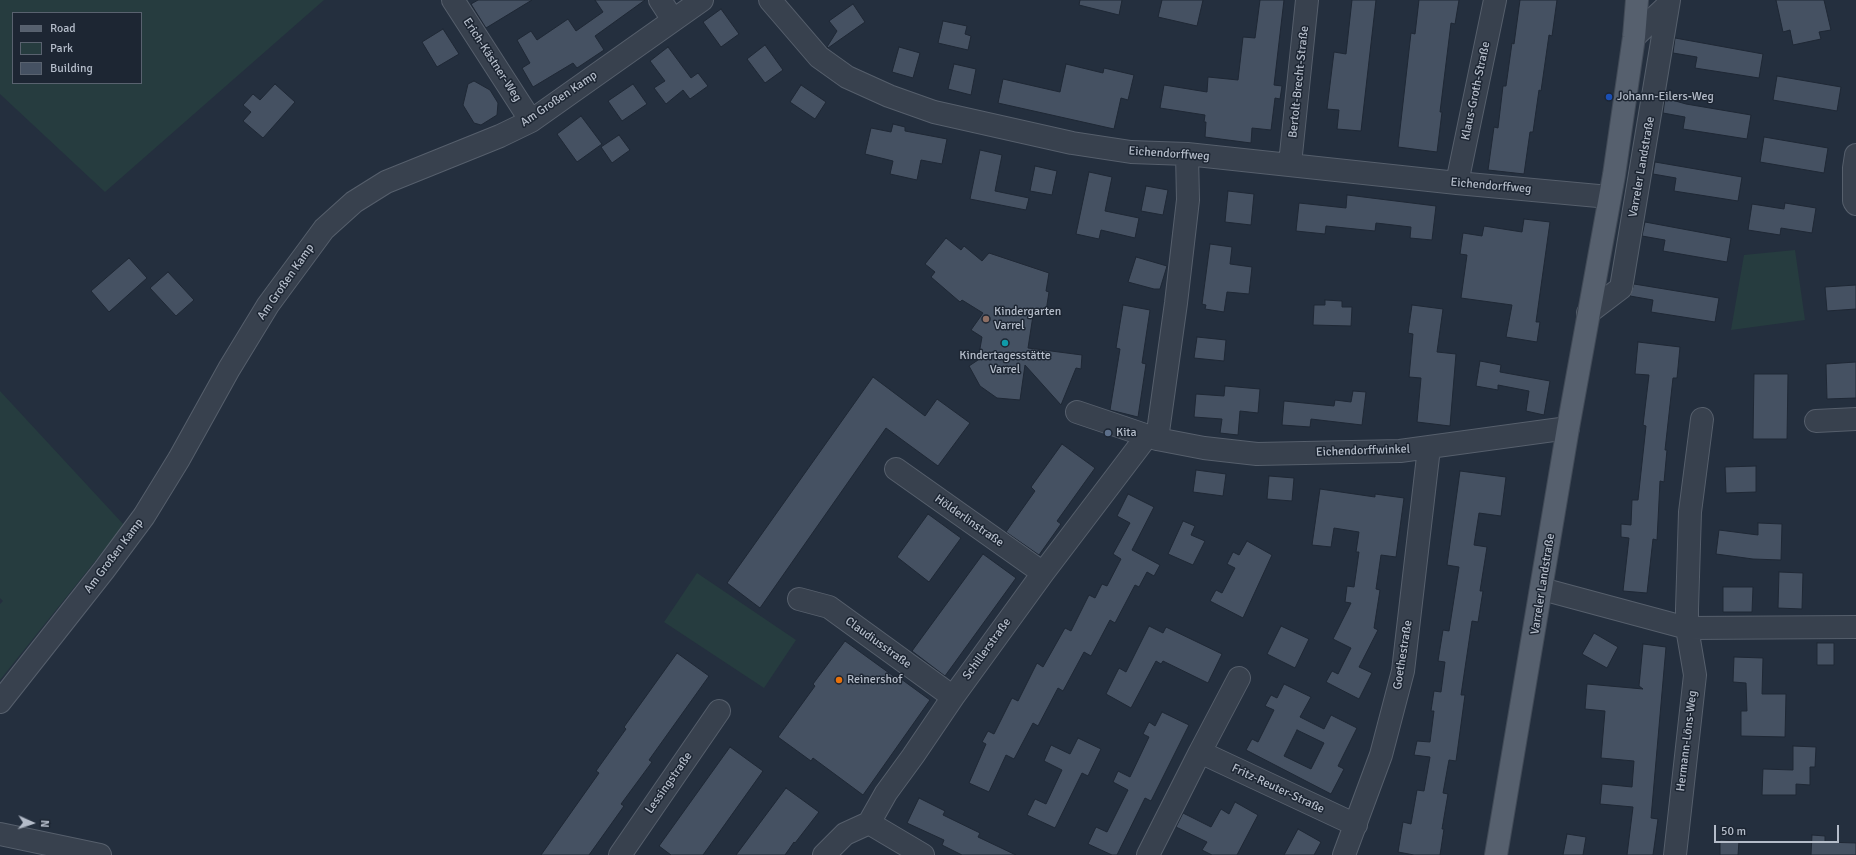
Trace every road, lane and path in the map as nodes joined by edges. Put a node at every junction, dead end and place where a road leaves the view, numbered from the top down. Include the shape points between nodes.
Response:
1 (453, 0) edge
2 (660, 0) edge
3 (702, 0) edge
4 (770, 0) edge
5 (1307, 0) edge
6 (1495, 0) edge
7 (1637, 0) edge
8 (1669, 2) edge
9 (672, 20) junction
10 (1634, 37) junction
11 (530, 121) junction
12 (1187, 154) junction
13 (1856, 155) edge
14 (1290, 164) junction
15 (1457, 183) junction
16 (1609, 197) junction
17 (1856, 204) edge
18 (1588, 313) junction
19 (1077, 412) dead end
20 (1702, 419) dead end
21 (1856, 419) edge
22 (1816, 421) dead end
23 (1568, 428) junction
24 (1152, 438) junction
25 (1429, 448) junction
26 (896, 469) dead end
27 (1042, 573) junction
28 (1542, 590) junction
29 (799, 599) dead end
30 (1856, 627) edge
31 (1688, 628) junction
32 (1240, 678) dead end
33 (953, 697) junction
34 (0, 702) edge
35 (719, 711) dead end
36 (1200, 752) junction
37 (869, 823) junction
38 (1356, 825) junction
39 (0, 834) edge
40 (100, 855) edge
41 (620, 855) edge
42 (824, 855) edge
43 (923, 855) edge
44 (1148, 855) edge
45 (1344, 855) edge
46 (1496, 855) edge
47 (1674, 855) edge

1 - 11 street, Erich-Kästner-Weg
2 - 9 street
3 - 9 street, Am Großen Kamp
4 - 12 street, Eichendorffweg via 819,57 847,77 889,96 934,112 1072,143 1131,152
5 - 14 street, Bertolt-Brecht-Straße
6 - 15 street, Klaus-Groth-Straße
7 - 10 main road, Varreler Landstraße
8 - 10 street, Varreler Landstraße
8 - 18 street, Varreler Landstraße via 1621,288
9 - 11 street, Am Großen Kamp
10 - 16 main road, Varreler Landstraße
11 - 34 street, Am Großen Kamp via 500,136 386,182 354,202 324,229 268,305 229,369 180,459 144,516
12 - 14 street, Eichendorffweg
12 - 24 street via 1188,200 1176,304
13 - 17 street
14 - 15 street, Eichendorffweg
15 - 16 street, Eichendorffweg
16 - 18 main road, Varreler Landstraße
18 - 23 main road, Varreler Landstraße
19 - 24 street, Eichendorffwinkel
20 - 31 street, Hermann-Löns-Weg via 1690,512 1686,609
21 - 22 street
23 - 25 street, Eichendorffwinkel
23 - 28 main road, Varreler Landstraße
24 - 25 street, Eichendorffwinkel via 1204,448 1257,454
24 - 27 street, Schillerstraße
25 - 38 street, Goethestraße via 1403,671 1381,755
26 - 27 street, Hölderlinstraße
27 - 33 street, Schillerstraße
28 - 31 street
28 - 46 main road, Varreler Landstraße
29 - 33 street, Claudiusstraße via 829,607
30 - 31 street
31 - 47 street, Hermann-Löns-Weg via 1695,675
32 - 36 street
33 - 37 street, Schillerstraße via 886,793
35 - 41 street, Lessingstraße
36 - 38 street, Fritz-Reuter-Straße
36 - 44 street
37 - 42 street via 845,834
37 - 43 street
38 - 45 street, Goethestraße
39 - 40 street

